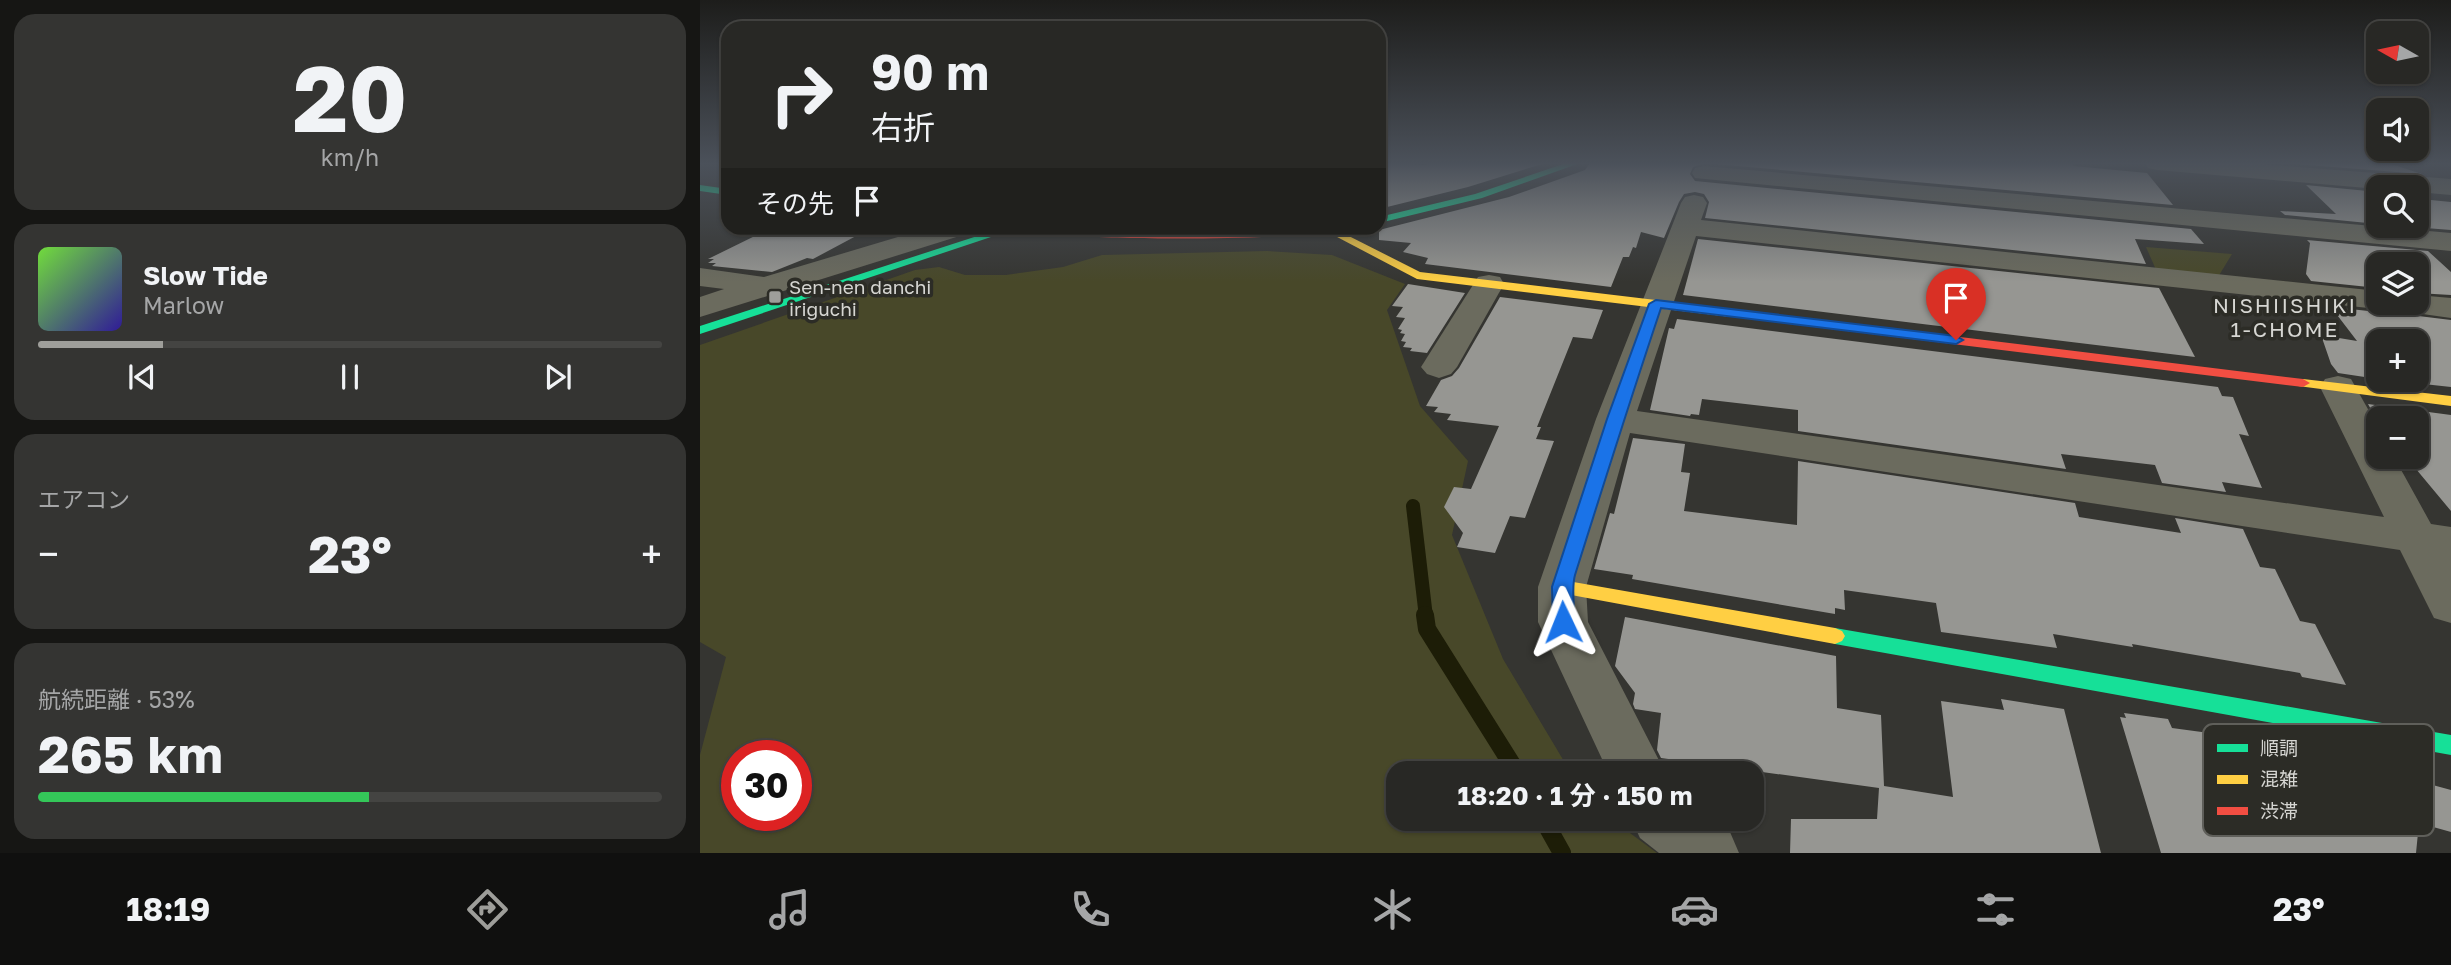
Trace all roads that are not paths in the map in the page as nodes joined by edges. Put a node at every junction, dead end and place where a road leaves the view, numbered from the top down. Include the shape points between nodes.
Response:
1 (1458, 203) edge
2 (1694, 203) edge
3 (2056, 203) edge
4 (1386, 219) edge
5 (1686, 227) junction
6 (934, 235) edge
7 (992, 235) edge
8 (1131, 235) edge
9 (1224, 235) edge
10 (1337, 235) edge
11 (2451, 242) edge
12 (700, 277) edge
13 (1489, 284) junction
14 (764, 286) junction
15 (2366, 299) edge
16 (1656, 304) junction
17 (2429, 306) edge
18 (700, 307) edge
19 (2451, 308) edge
20 (700, 330) edge
21 (1439, 367) dead end
22 (2338, 387) junction
23 (2451, 401) edge
24 (1615, 419) junction
25 (2434, 540) edge
26 (1562, 587) junction
27 (2451, 605) edge
28 (2333, 724) edge
29 (1632, 761) edge
30 (1678, 831) edge
31 (1708, 853) edge

1 - 4 street
2 - 5 street
3 - 11 street
5 - 15 street
5 - 16 street
6 - 14 street
7 - 20 street
8 - 9 street
10 - 13 street via 1417,275
12 - 14 street
13 - 16 street
13 - 21 street
14 - 18 street
16 - 22 street
16 - 24 street
17 - 19 street
22 - 23 street
22 - 25 street
24 - 25 street
24 - 26 street
25 - 27 street
26 - 28 street
26 - 29 street via 1563,622
30 - 31 street

